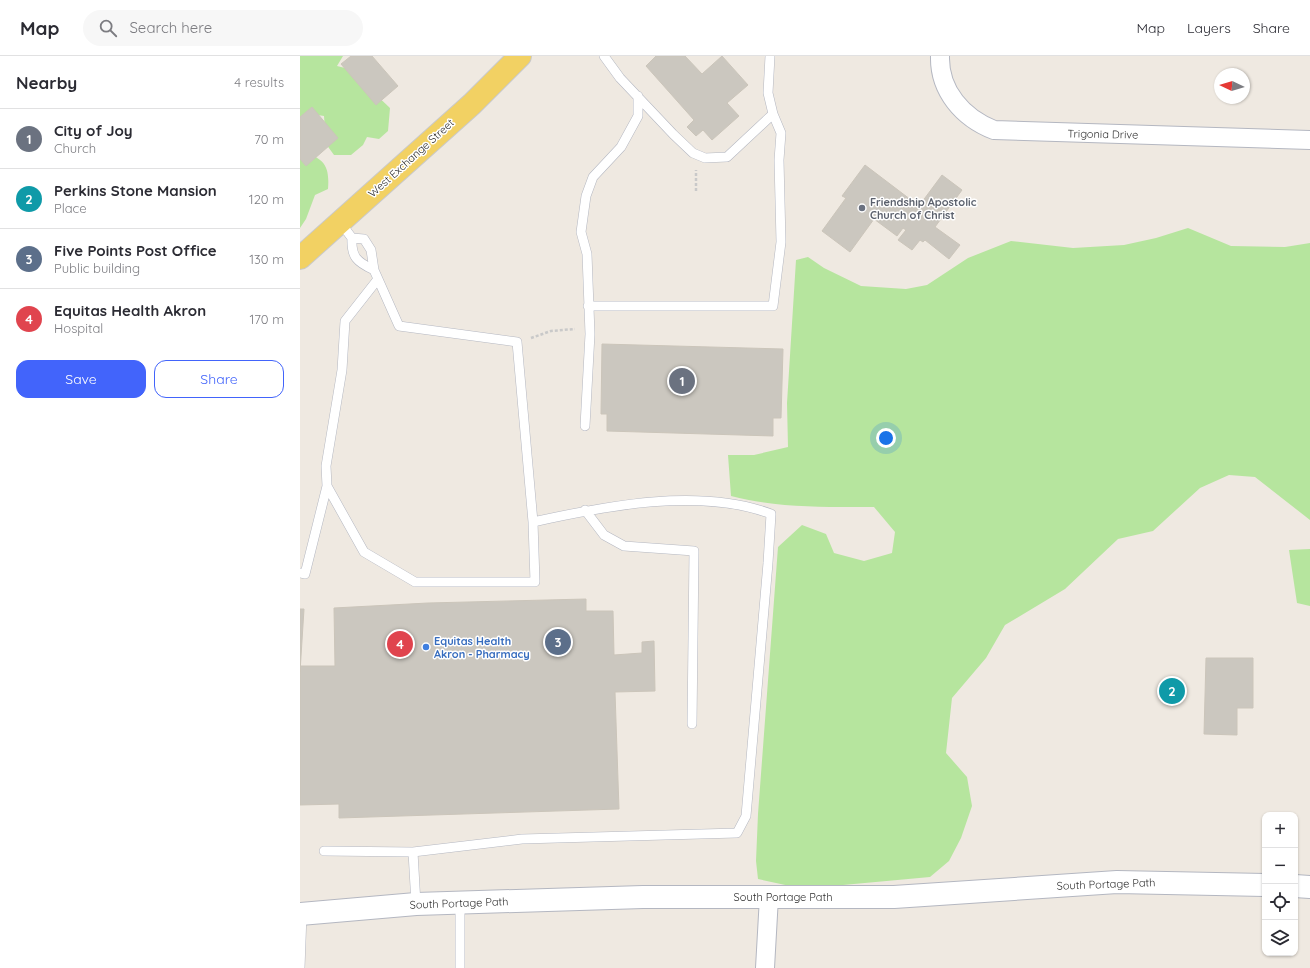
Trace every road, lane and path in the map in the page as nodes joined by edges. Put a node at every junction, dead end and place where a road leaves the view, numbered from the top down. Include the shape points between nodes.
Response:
1 (520, 56) edge
2 (604, 56) edge
3 (770, 56) edge
4 (940, 56) edge
5 (638, 96) junction
6 (773, 114) junction
7 (1310, 140) edge
8 (696, 175) dead end
9 (696, 191) dead end
10 (346, 230) junction
11 (309, 243) edge
12 (300, 258) edge
13 (374, 270) junction
14 (378, 279) junction
15 (588, 306) junction
16 (589, 327) junction
17 (516, 344) junction
18 (585, 426) dead end
19 (327, 486) junction
20 (585, 510) junction
21 (533, 522) junction
22 (300, 573) edge
23 (692, 724) dead end
24 (324, 851) dead end
25 (413, 852) junction
26 (1262, 885) edge
27 (1298, 886) edge
28 (1310, 887) edge
29 (770, 897) junction
30 (460, 903) junction
31 (416, 904) junction
32 (301, 914) edge
33 (300, 968) edge
34 (460, 968) edge
35 (765, 968) edge

1 - 10 main road, West Exchange Street
2 - 5 lane via 620,78
3 - 6 lane via 768,92
4 - 7 street, Trigonia Drive via 942,77 948,93 964,112 979,124 994,130
5 - 6 lane via 693,153 705,158 727,157
5 - 15 lane via 638,116 621,147 593,177 586,196 581,232 587,254
6 - 15 lane via 781,133 781,242 773,306
8 - 9 path
10 - 11 main road, West Exchange Street
10 - 13 lane via 351,251 360,263
10 - 13 lane via 364,239 371,250
11 - 12 main road, West Exchange Street
13 - 14 lane
14 - 17 lane via 399,326
14 - 19 lane via 345,321 342,370 326,466
15 - 16 lane
16 - 17 path via 551,331
16 - 18 lane
17 - 21 lane
19 - 21 lane via 364,552 415,582 536,582
19 - 22 lane via 306,574
20 - 21 lane
20 - 23 lane via 604,535 624,546 694,551
20 - 25 lane via 692,500 753,507 771,514 746,816 737,834 522,839
24 - 25 lane
25 - 31 lane
26 - 29 street, South Portage Path via 1117,882 894,897
27 - 28 street
29 - 30 street, South Portage Path via 643,897
29 - 35 street
30 - 31 street, South Portage Path
30 - 34 lane
31 - 32 street, South Portage Path
32 - 33 lane

